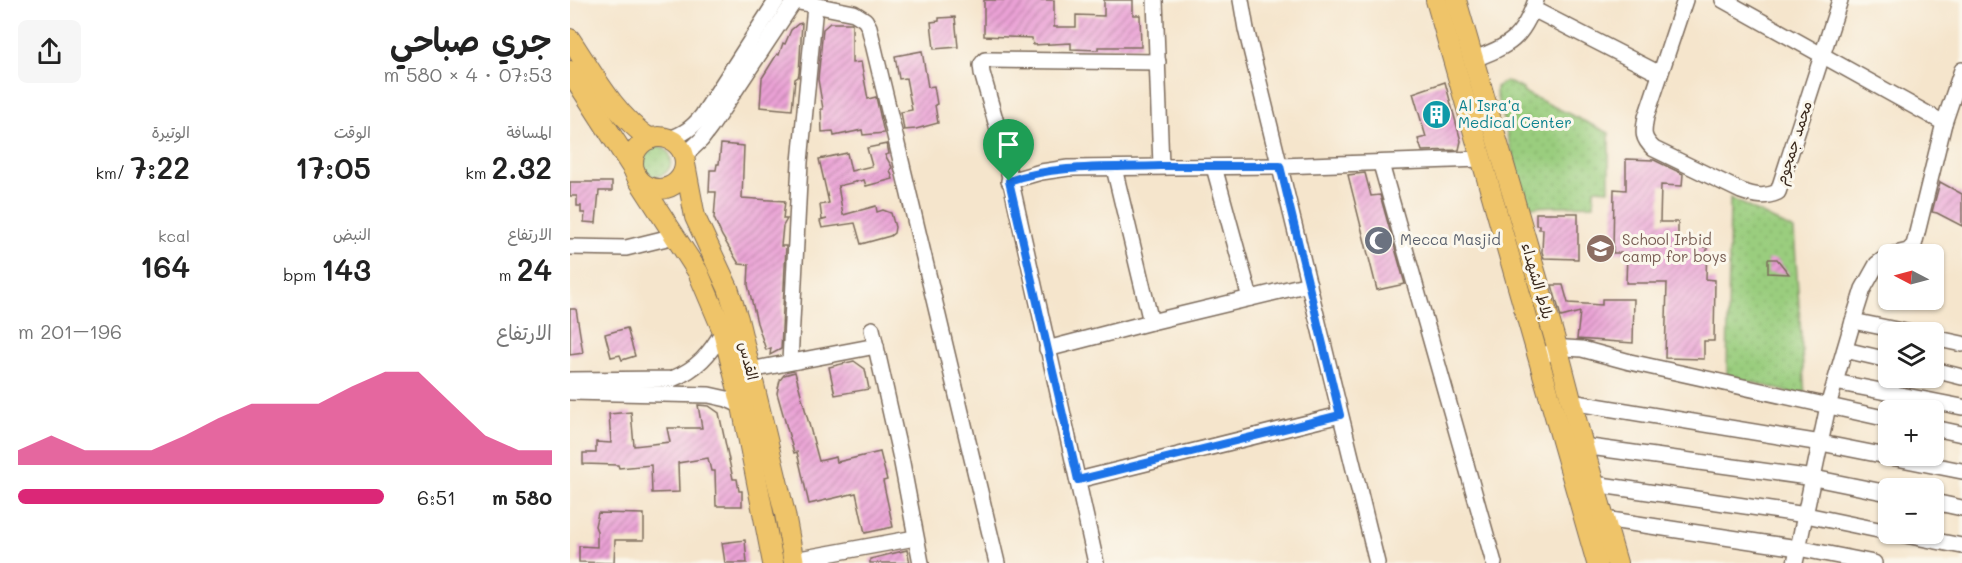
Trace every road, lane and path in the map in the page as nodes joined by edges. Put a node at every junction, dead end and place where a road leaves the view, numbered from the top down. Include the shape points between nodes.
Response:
1 (777, 0) edge
2 (1155, 0) edge
3 (1241, 0) edge
4 (1436, 0) edge
5 (1456, 0) edge
6 (1685, 0) edge
7 (1723, 0) edge
8 (1840, 0) edge
9 (794, 1) edge
10 (1534, 5) edge
11 (815, 6) junction
12 (570, 39) edge
13 (1822, 55) junction
14 (1472, 60) junction
15 (1158, 62) junction
16 (1962, 70) edge
17 (570, 71) edge
18 (1660, 74) junction
19 (1944, 123) junction
20 (660, 139) junction
21 (1480, 159) junction
22 (684, 160) junction
23 (1381, 164) junction
24 (1161, 166) junction
25 (1280, 166) junction
26 (1214, 167) junction
27 (1114, 168) junction
28 (636, 175) junction
29 (1009, 181) junction
30 (675, 236) junction
31 (1914, 244) edge
32 (570, 247) edge
33 (1878, 263) edge
34 (1309, 284) junction
35 (1250, 298) junction
36 (1853, 321) junction
37 (1151, 322) junction
38 (1878, 326) edge
39 (872, 329) dead end
40 (723, 331) junction
41 (1944, 340) edge
42 (1962, 344) edge
43 (876, 346) junction
44 (1047, 349) junction
45 (1558, 350) junction
46 (1845, 350) junction
47 (1537, 357) junction
48 (1878, 358) edge
49 (790, 362) junction
50 (750, 370) junction
51 (1944, 372) edge
52 (1962, 377) edge
53 (570, 380) edge
54 (1835, 382) junction
55 (570, 392) edge
56 (1571, 402) junction
57 (742, 406) junction
58 (1828, 406) junction
59 (1962, 407) edge
60 (1340, 415) junction
61 (1878, 417) edge
62 (1944, 430) edge
63 (1962, 434) edge
64 (1821, 443) junction
65 (1583, 446) junction
66 (1962, 471) edge
67 (1814, 478) junction
68 (1078, 480) junction
69 (1594, 484) junction
70 (1878, 491) edge
71 (1944, 504) edge
72 (1962, 508) edge
73 (1806, 515) junction
74 (1604, 519) junction
75 (1878, 530) edge
76 (915, 538) junction
77 (1944, 543) edge
78 (1962, 546) edge
79 (1796, 555) edge
80 (794, 561) edge
81 (1092, 562) edge
82 (773, 563) edge
83 (921, 563) edge
84 (997, 563) edge
85 (1377, 563) edge
86 (1494, 563) edge
87 (1597, 563) edge
88 (1617, 563) edge
89 (1874, 563) edge

1 - 20 street via 702,116 683,134
2 - 15 street
3 - 25 street
4 - 21 main road
5 - 14 main road, بلاط الشهداء
6 - 18 street
7 - 13 street
8 - 13 street, محمد جمجوم
9 - 11 street
9 - 22 street via 710,129
10 - 14 street via 1522,32 1512,43
10 - 18 street
11 - 49 street via 800,162
11 - 84 street via 854,13 865,20 871,31
12 - 20 main road via 615,108 631,125
13 - 18 street, محمد جمجوم via 1778,192 1771,195 1748,194 1646,142 1646,117
13 - 19 street
14 - 45 main road, بلاط الشهداء
15 - 24 street
15 - 29 street via 982,62
16 - 19 street
17 - 28 main road, القدس
19 - 31 street
20 - 22 main road via 681,149
20 - 28 main road via 638,148 634,156
21 - 23 street
21 - 47 main road
22 - 28 main road via 678,181 662,189 645,185
22 - 50 main road, القدس via 695,217 733,304
23 - 25 street
23 - 86 street
24 - 26 street
24 - 27 street
25 - 26 street
25 - 34 street
26 - 35 street
27 - 29 street via 1068,168
27 - 37 street
28 - 30 main road, القدس
29 - 44 street
30 - 32 street via 626,248
30 - 40 main road, القدس via 698,272
33 - 36 street via 1863,289
34 - 35 street
34 - 60 street
35 - 37 street
36 - 38 street
36 - 46 street
37 - 44 street
39 - 43 street
40 - 53 street via 702,362 672,379
40 - 57 main road, القدس
41 - 42 street
43 - 49 street
43 - 76 street
44 - 68 street
45 - 47 street
45 - 56 main road, بلاط الشهداء
45 - 58 street via 1582,349
46 - 48 street
46 - 54 street
47 - 87 main road
49 - 50 street
50 - 80 main road, القدس
51 - 52 street
54 - 58 street
54 - 59 street
55 - 57 street via 709,395
56 - 64 street
56 - 65 main road, بلاط الشهداء
57 - 82 main road, القدس
58 - 61 street
58 - 64 street
60 - 68 street
60 - 85 street
62 - 63 street
64 - 66 street
64 - 67 street
65 - 67 street
65 - 69 main road, بلاط الشهداء
67 - 70 street
67 - 73 street
68 - 81 street
69 - 73 street
69 - 74 main road, بلاط الشهداء
71 - 72 street
73 - 75 street
73 - 79 street
74 - 79 street
74 - 88 main road, بلاط الشهداء
76 - 80 street
76 - 83 street
77 - 78 street
79 - 89 street

